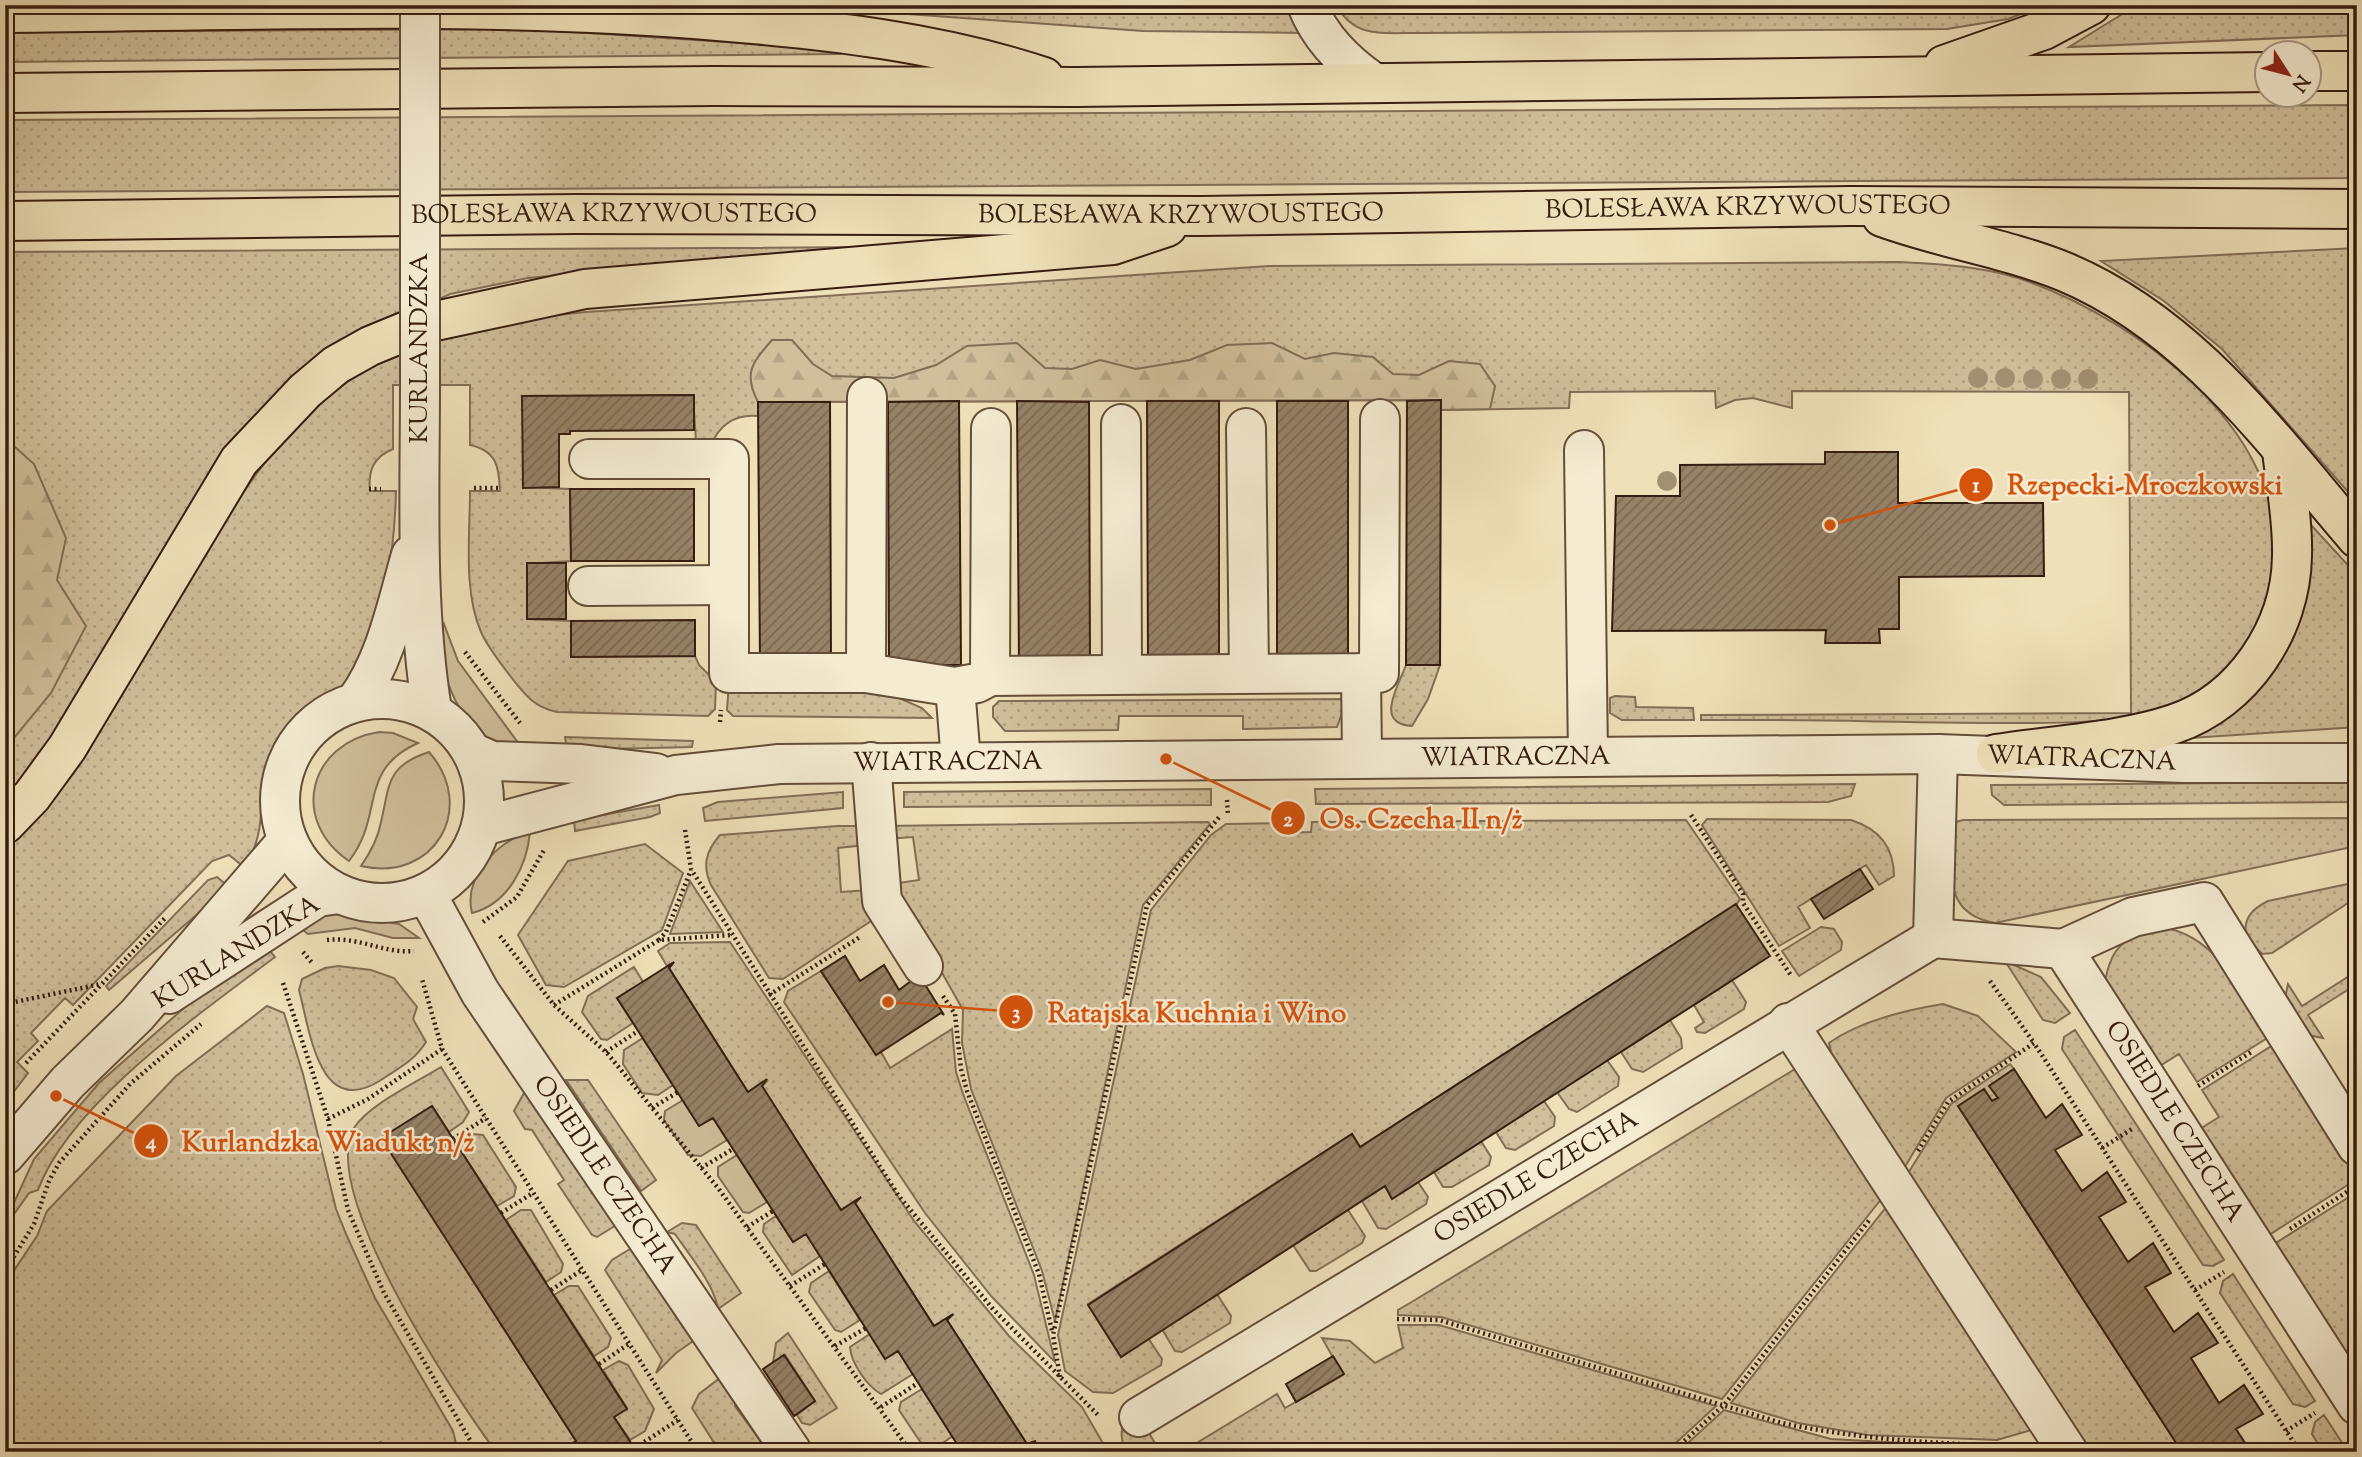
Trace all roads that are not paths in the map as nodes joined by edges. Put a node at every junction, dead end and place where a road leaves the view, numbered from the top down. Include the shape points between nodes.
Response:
1 (420, 5) edge
2 (1307, 5) edge
3 (2091, 5) edge
4 (5, 13) edge
5 (2324, 71) edge
6 (2357, 71) edge
7 (2254, 72) edge
8 (1915, 74) junction
9 (1373, 82) junction
10 (1076, 87) junction
11 (5, 93) edge
12 (1851, 206) junction
13 (2357, 208) edge
14 (1201, 216) junction
15 (5, 221) edge
16 (867, 397) dead end
17 (1380, 419) dead end
18 (1121, 424) dead end
19 (991, 428) dead end
20 (1246, 428) dead end
21 (1584, 450) dead end
22 (2282, 451) junction
23 (589, 459) dead end
24 (420, 523) junction
25 (2357, 538) edge
26 (729, 585) junction
27 (588, 586) dead end
28 (866, 673) junction
29 (1122, 673) junction
30 (1249, 673) junction
31 (1362, 673) junction
32 (972, 681) junction
33 (356, 701) junction
34 (432, 710) junction
35 (474, 753) junction
36 (1938, 754) junction
37 (1996, 754) junction
38 (1588, 756) junction
39 (1363, 757) junction
40 (872, 761) junction
41 (961, 761) junction
42 (2357, 762) edge
43 (676, 775) junction
44 (5, 824) edge
45 (483, 826) junction
46 (287, 841) junction
47 (338, 894) junction
48 (427, 895) junction
49 (1934, 939) junction
50 (2063, 949) junction
51 (923, 966) road end
52 (137, 1015) junction
53 (1788, 1023) junction
54 (2357, 1146) edge
55 (5, 1155) edge
56 (2357, 1405) edge
57 (1121, 1421) road end
58 (792, 1452) edge
59 (2068, 1452) edge

1 - 24 street, KURLANDZKA, bridge
2 - 9 street via 1331,46
3 - 8 main road via 2045,30
4 - 10 main road via 613,12 804,28 983,56
5 - 6 main road
7 - 8 main road
8 - 9 main road
9 - 10 main road
10 - 11 main road
12 - 13 main road, BOLESŁAWA KRZYWOUSTEGO
12 - 14 main road, BOLESŁAWA KRZYWOUSTEGO
12 - 22 main road via 1922,232 2029,258 2114,297 2181,342
14 - 15 main road, BOLESŁAWA KRZYWOUSTEGO via 575,214
14 - 44 main road via 1113,245 585,289 426,323 370,346 335,365 305,391 239,461 67,748
16 - 28 street
17 - 31 street via 1379,673
18 - 29 street
19 - 32 street
20 - 30 street
21 - 38 street
22 - 25 main road
22 - 37 main road via 2292,558 2287,591 2268,645 2241,682 2209,709 2174,724
23 - 26 street via 729,459
24 - 33 street, KURLANDZKA via 394,615 369,684
24 - 34 street, KURLANDZKA via 426,676
26 - 27 street
26 - 28 street via 729,673
28 - 32 street
29 - 30 street
29 - 32 street
30 - 31 street
31 - 39 street
32 - 41 street
33 - 34 street via 396,699
33 - 46 street via 314,725 290,755 281,783 280,813
34 - 35 street via 457,729
35 - 43 street, WIATRACZNA via 492,761 581,764
35 - 45 street via 485,789
36 - 37 street, WIATRACZNA
36 - 38 street, WIATRACZNA
36 - 49 street
37 - 42 street, WIATRACZNA via 2184,764
38 - 39 street, WIATRACZNA
39 - 41 street, WIATRACZNA
40 - 41 street, WIATRACZNA
40 - 43 street, WIATRACZNA via 779,764
40 - 51 street via 882,901
43 - 45 street, WIATRACZNA
45 - 48 street via 471,854 452,878
46 - 47 street via 307,872
46 - 52 street, KURLANDZKA
47 - 48 street via 377,904 398,904
47 - 52 street, KURLANDZKA via 307,903
48 - 58 street, OSIEDLE CZECHA via 480,992
49 - 50 street
49 - 53 street, OSIEDLE CZECHA
50 - 54 street via 2133,918 2204,902
50 - 56 street, OSIEDLE CZECHA
52 - 55 street, KURLANDZKA via 68,1082
53 - 57 street, OSIEDLE CZECHA
53 - 59 street

